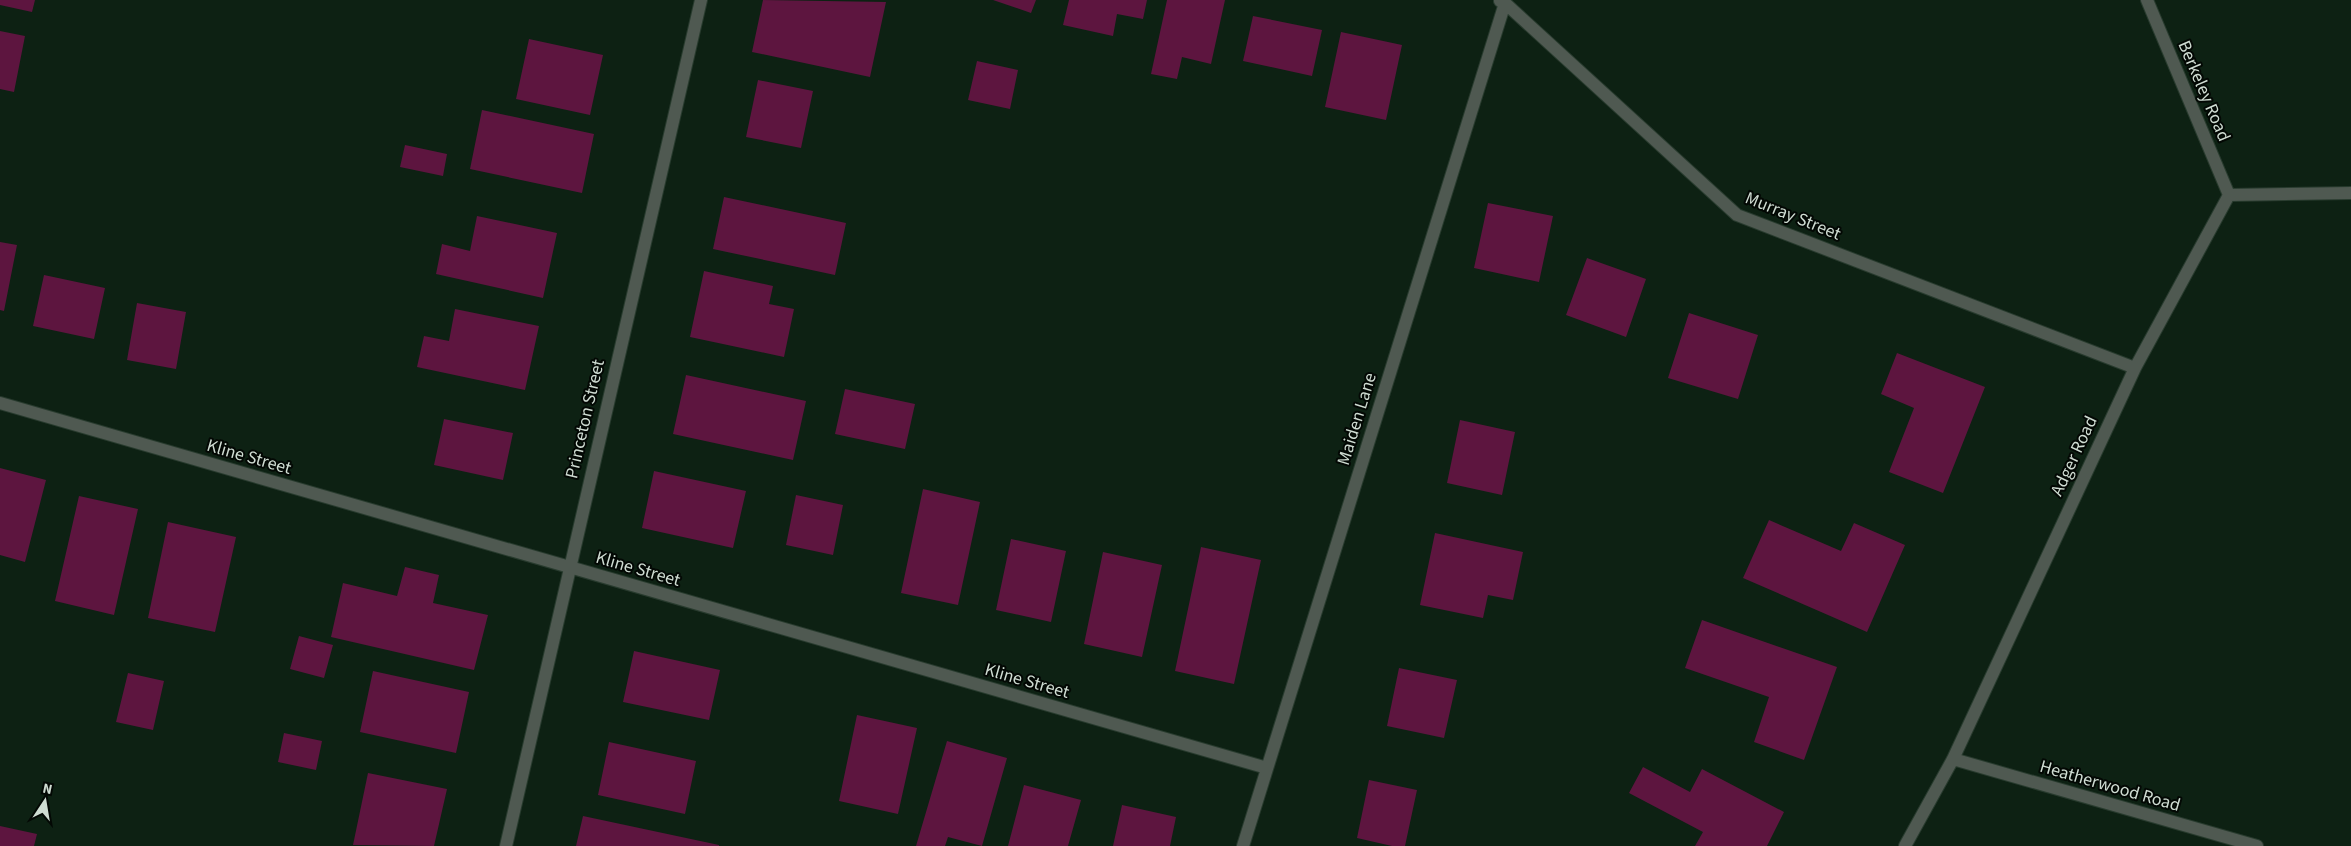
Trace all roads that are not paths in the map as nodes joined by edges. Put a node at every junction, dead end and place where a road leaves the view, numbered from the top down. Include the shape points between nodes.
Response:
1 (701, 0) edge
2 (2147, 0) edge
3 (1502, 1) edge
4 (2351, 193) edge
5 (2229, 195) junction
6 (2135, 368) junction
7 (0, 403) edge
8 (569, 567) junction
9 (1952, 760) junction
10 (1267, 768) junction
11 (506, 846) edge
12 (1243, 846) edge
13 (1905, 846) edge
14 (2257, 846) edge

1 - 8 street, Princeton Street
2 - 5 street, Berkeley Road
3 - 6 street, Murray Street via 1737,215
3 - 10 street, Maiden Lane
4 - 5 street
5 - 6 street, Adger Road
6 - 9 street, Adger Road
7 - 8 street, Kline Street
8 - 10 street, Kline Street
8 - 11 street, Princeton Street
9 - 13 street, Adger Road
9 - 14 street, Heatherwood Road
10 - 12 street, Maiden Lane

